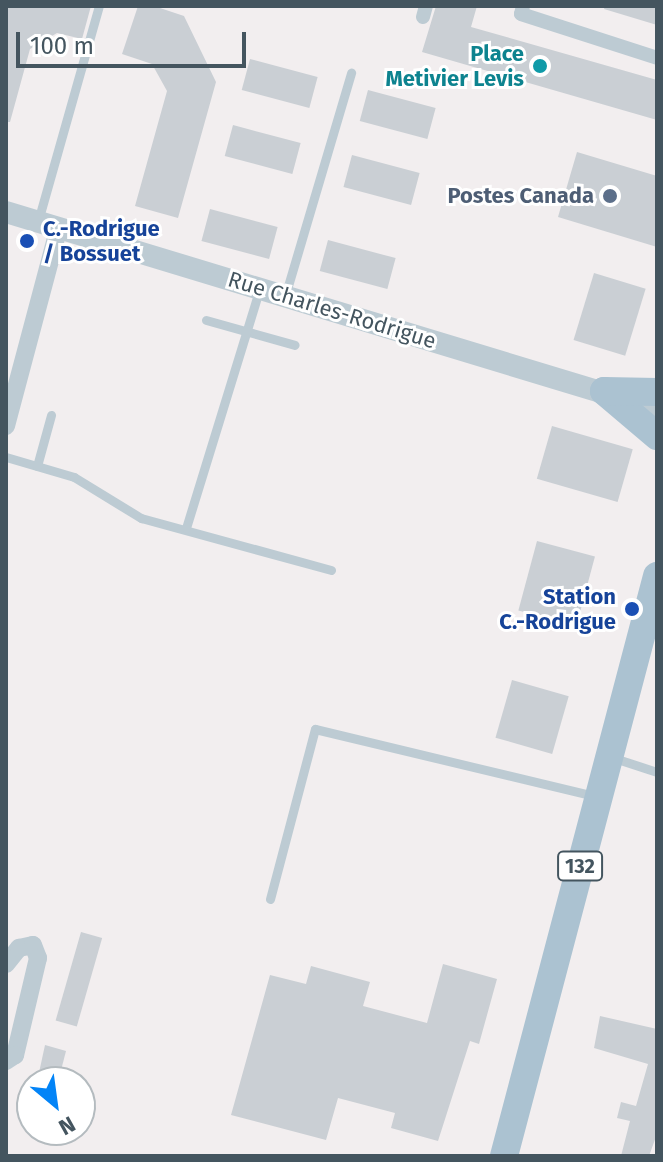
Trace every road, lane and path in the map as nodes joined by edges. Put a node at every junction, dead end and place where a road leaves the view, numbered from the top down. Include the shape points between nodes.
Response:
1 (99, 6) edge
2 (523, 6) edge
3 (657, 58) edge
4 (351, 73) dead end
5 (6, 212) edge
6 (48, 224) junction
7 (259, 288) junction
8 (285, 296) junction
9 (206, 320) dead end
10 (246, 331) junction
11 (295, 345) dead end
12 (604, 391) junction
13 (657, 392) edge
14 (657, 409) edge
15 (51, 415) dead end
16 (6, 426) edge
17 (657, 436) edge
18 (6, 457) edge
19 (37, 466) junction
20 (186, 528) junction
21 (331, 570) dead end
22 (657, 576) edge
23 (648, 640) edge
24 (609, 757) junction
25 (657, 772) edge
26 (598, 796) junction
27 (270, 899) dead end
28 (6, 964) edge
29 (6, 1061) edge
30 (504, 1156) edge

1 - 6 lane
2 - 3 street via 521,14
4 - 8 lane
5 - 6 street, Rue Charles-Rodrigue
6 - 7 street, Rue Charles-Rodrigue
6 - 16 street
7 - 8 street, Rue Charles-Rodrigue
7 - 10 lane
8 - 12 street, Rue Charles-Rodrigue
9 - 10 lane
10 - 11 lane
10 - 20 lane
12 - 13 main road
12 - 14 street, Rue Charles-Rodrigue
12 - 17 main road
15 - 19 lane
18 - 19 lane
19 - 20 lane via 74,477 141,518
20 - 21 lane
22 - 23 main road, 132
23 - 24 main road, 132
24 - 25 lane
24 - 26 main road, 132
26 - 27 lane via 315,729
26 - 30 main road, 132
28 - 29 street via 19,948 33,945 38,958 15,1055

